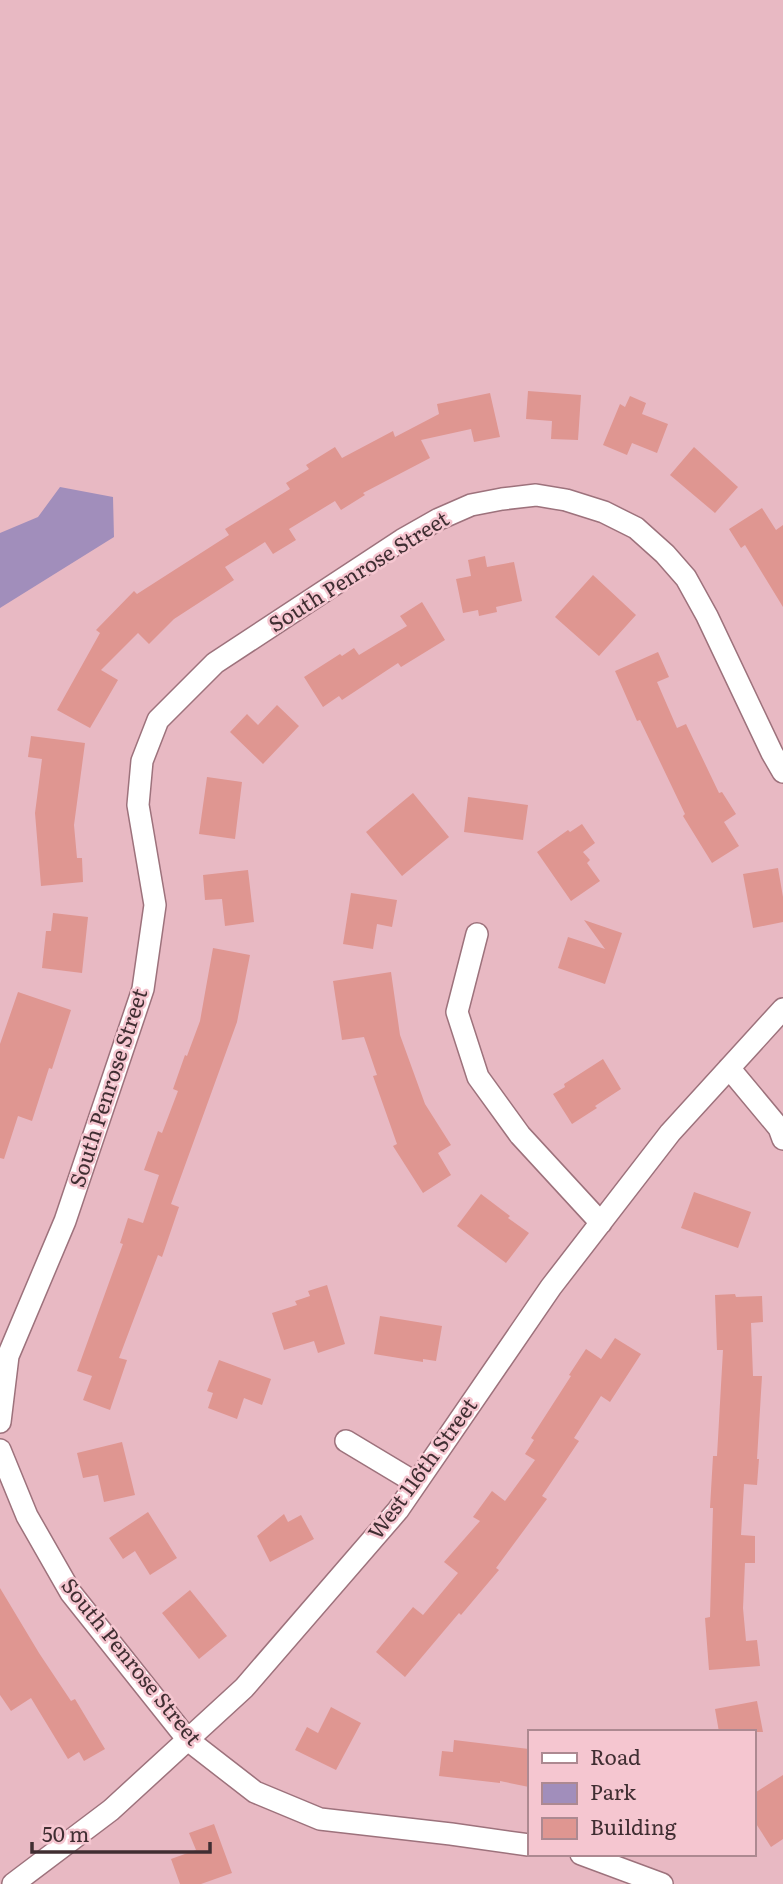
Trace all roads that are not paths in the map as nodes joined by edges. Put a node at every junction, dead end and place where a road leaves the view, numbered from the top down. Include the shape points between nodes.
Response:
1 (783, 772) edge
2 (477, 934) dead end
3 (783, 1009) edge
4 (729, 1068) junction
5 (783, 1139) edge
6 (601, 1223) junction
7 (0, 1422) edge
8 (345, 1441) dead end
9 (0, 1450) edge
10 (416, 1483) junction
11 (188, 1740) junction
12 (528, 1845) edge
13 (586, 1856) edge
14 (13, 1884) edge
15 (662, 1884) edge

1 - 7 street, South Penrose Street via 686,578 636,528 566,500 536,495 502,499 471,505 439,519 215,663 158,720 142,761 138,804 155,905 143,989 65,1222 8,1356
2 - 6 street via 457,1012 478,1077 520,1135
3 - 4 street, West 116th Street
4 - 5 street
4 - 6 street, West 116th Street via 670,1133
6 - 10 street, West 116th Street via 551,1287
8 - 10 street
9 - 11 street, South Penrose Street via 27,1516 71,1593
10 - 11 street, West 116th Street via 398,1510 244,1688
11 - 12 street, South Penrose Street via 256,1792 320,1819
11 - 14 street, West 116th Street via 111,1810
13 - 15 street

